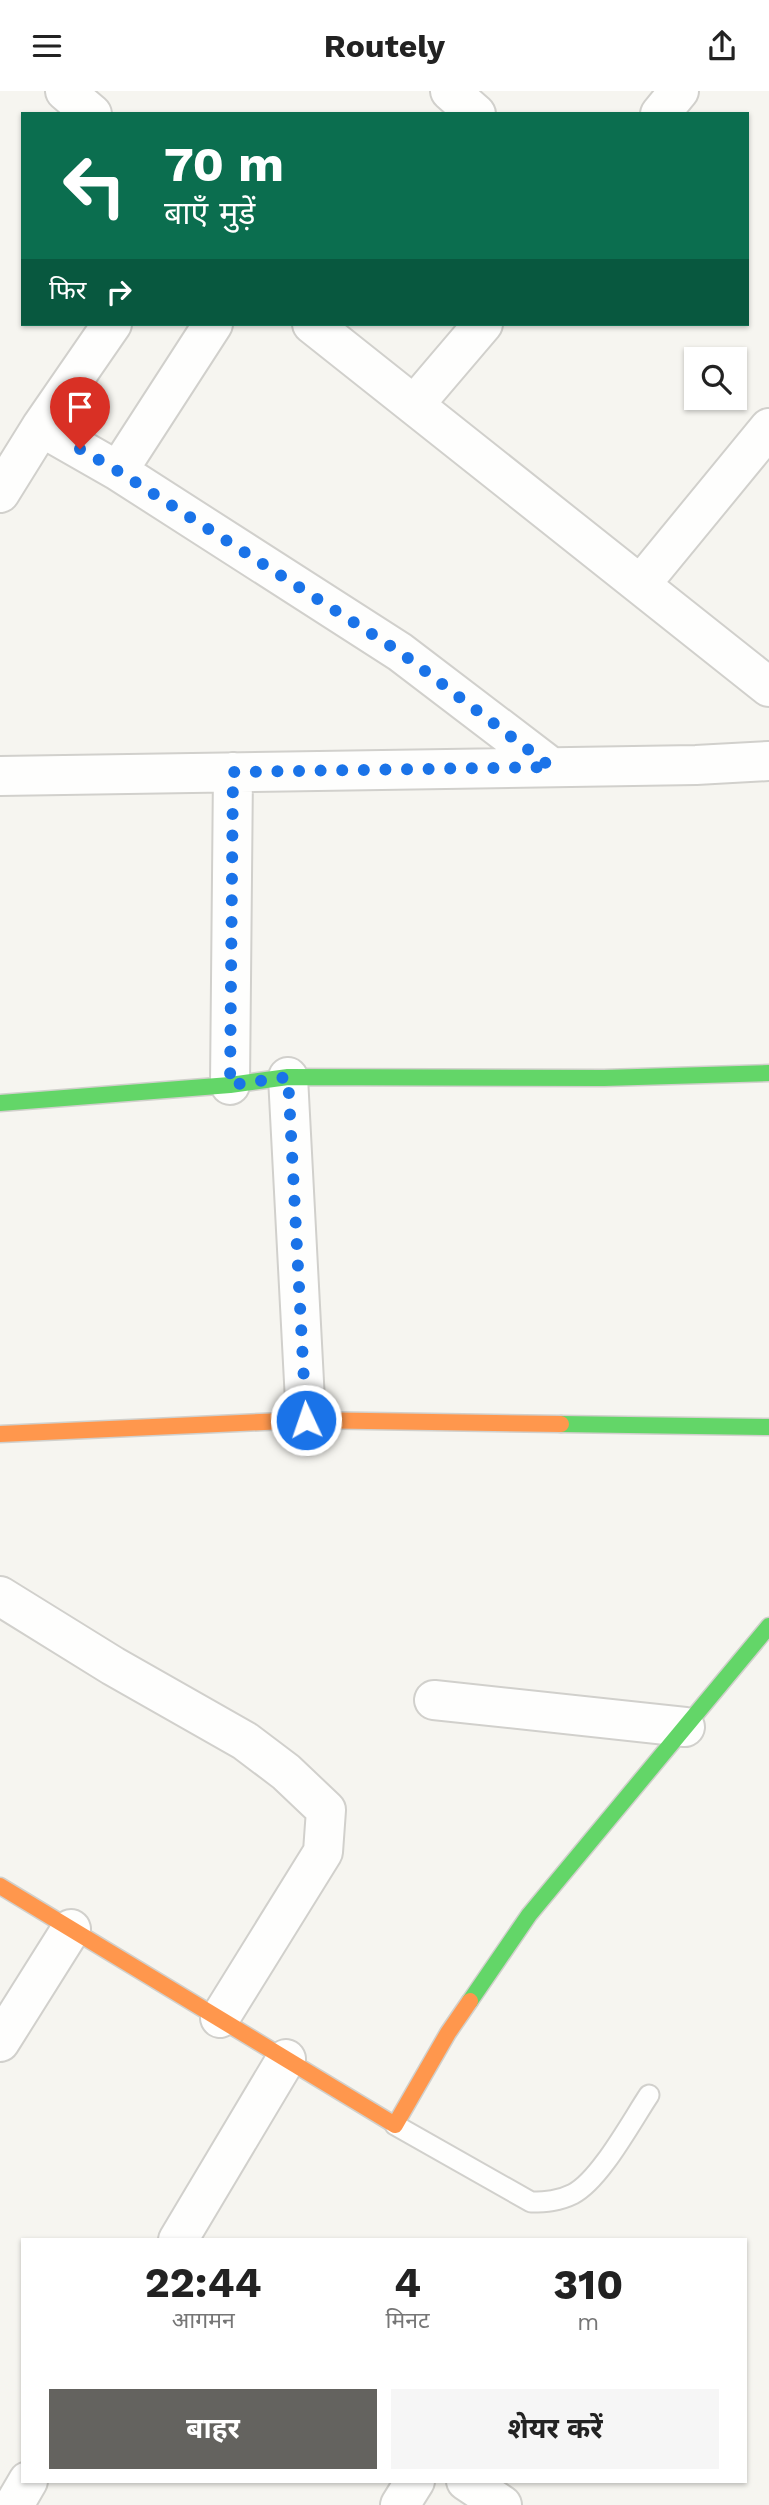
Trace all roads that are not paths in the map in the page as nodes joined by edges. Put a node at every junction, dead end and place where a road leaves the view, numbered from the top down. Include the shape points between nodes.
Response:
1 (65, 91) edge
2 (450, 91) edge
3 (679, 91) edge
4 (90, 112) edge
5 (474, 112) edge
6 (662, 112) edge
7 (111, 326) edge
8 (212, 326) edge
9 (315, 326) edge
10 (481, 326) edge
11 (414, 405) junction
12 (41, 427) junction
13 (769, 428) edge
14 (118, 471) junction
15 (0, 493) edge
16 (641, 584) junction
17 (769, 687) edge
18 (769, 761) edge
19 (551, 767) junction
20 (233, 772) junction
21 (0, 776) edge
22 (769, 1073) edge
23 (288, 1077) junction
24 (230, 1085) junction
25 (0, 1103) edge
26 (306, 1420) junction
27 (769, 1426) edge
28 (0, 1434) edge
29 (0, 1596) edge
30 (769, 1626) edge
31 (433, 1700) dead end
32 (685, 1727) junction
33 (0, 1886) edge
34 (71, 1929) junction
35 (220, 2018) junction
36 (0, 2042) edge
37 (286, 2059) junction
38 (649, 2095) dead end
39 (395, 2125) junction
40 (179, 2238) edge
41 (27, 2483) edge
42 (414, 2483) edge
43 (469, 2483) edge
44 (13, 2505) edge
45 (400, 2505) edge
46 (502, 2505) edge

1 - 4 street
2 - 5 street
3 - 6 street
7 - 12 street
8 - 14 street
9 - 11 street
10 - 11 street
11 - 16 street
12 - 14 street
12 - 15 street
13 - 16 street
14 - 19 street via 400,652
16 - 17 street
18 - 19 street
19 - 20 street
20 - 21 street
20 - 24 street
22 - 23 street via 604,1078
23 - 24 street
23 - 26 street
24 - 25 street
26 - 27 street
26 - 28 street
29 - 35 street via 246,1741 326,1810 323,1852
30 - 32 street
31 - 32 street
32 - 39 street via 529,1915 449,2033
33 - 34 street
34 - 35 street
34 - 36 street
35 - 37 street
37 - 39 street
37 - 40 street
38 - 39 lane via 600,2168 575,2193 553,2202 531,2202
41 - 44 street
42 - 45 street
43 - 46 street

